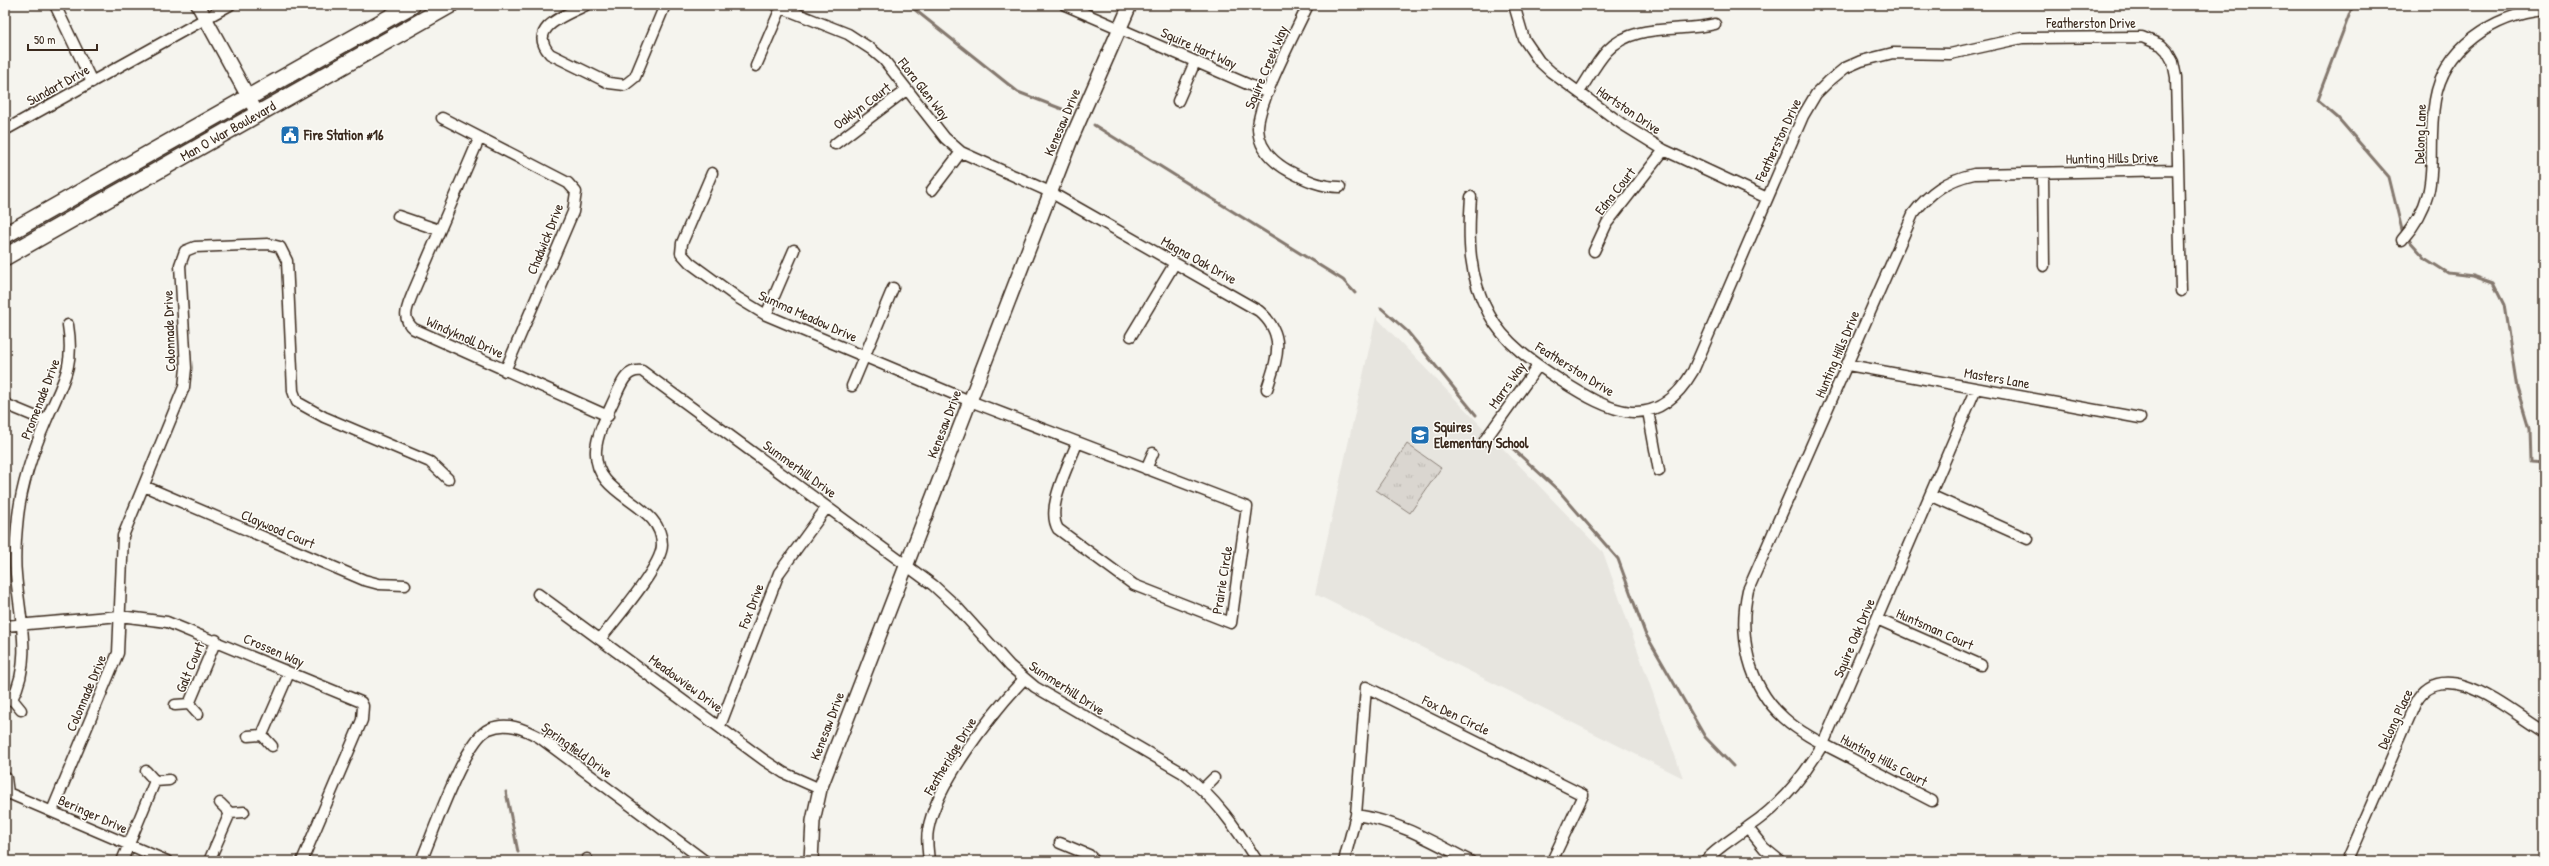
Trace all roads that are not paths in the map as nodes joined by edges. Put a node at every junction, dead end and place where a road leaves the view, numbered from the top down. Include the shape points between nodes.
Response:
1 (55, 5) edge
2 (198, 5) edge
3 (230, 5) edge
4 (412, 5) edge
5 (450, 5) edge
6 (586, 5) edge
7 (665, 5) edge
8 (1065, 5) edge
9 (1130, 5) edge
10 (1308, 5) edge
11 (1514, 5) edge
12 (778, 6) edge
13 (2544, 10) edge
14 (205, 19) junction
15 (1715, 24) dead end
16 (1120, 28) junction
17 (1195, 62) junction
18 (756, 66) dead end
19 (92, 82) junction
20 (906, 90) junction
21 (1579, 92) junction
22 (1268, 93) junction
23 (248, 97) junction
24 (1178, 101) dead end
25 (257, 113) junction
26 (442, 118) dead end
27 (5, 130) edge
28 (479, 139) junction
29 (835, 144) dead end
30 (1664, 150) junction
31 (960, 152) junction
32 (2178, 170) junction
33 (712, 173) dead end
34 (2042, 173) junction
35 (1340, 187) dead end
36 (932, 190) dead end
37 (1050, 192) junction
38 (1471, 197) dead end
39 (1767, 198) junction
40 (398, 216) dead end
41 (439, 230) junction
42 (5, 236) edge
43 (2402, 240) dead end
44 (794, 250) dead end
45 (1594, 251) dead end
46 (5, 257) edge
47 (1174, 263) junction
48 (2044, 266) dead end
49 (893, 288) dead end
50 (2181, 291) dead end
51 (766, 315) junction
52 (68, 325) dead end
53 (1132, 336) dead end
54 (864, 357) junction
55 (1848, 365) junction
56 (1538, 366) junction
57 (505, 370) junction
58 (852, 386) dead end
59 (1976, 388) junction
60 (1267, 389) dead end
61 (970, 401) junction
62 (5, 404) edge
63 (1648, 410) junction
64 (608, 416) junction
65 (2140, 418) dead end
66 (46, 421) junction
67 (1485, 440) dead end
68 (1077, 443) junction
69 (1153, 453) dead end
70 (1146, 469) junction
71 (1659, 471) dead end
72 (448, 479) dead end
73 (144, 486) junction
74 (1930, 495) junction
75 (827, 507) junction
76 (2028, 538) dead end
77 (907, 566) junction
78 (405, 585) dead end
79 (538, 594) dead end
80 (120, 616) junction
81 (1877, 619) junction
82 (21, 624) junction
83 (5, 626) edge
84 (601, 638) junction
85 (216, 640) junction
86 (1981, 665) dead end
87 (289, 673) junction
88 (1024, 679) junction
89 (8, 700) edge
90 (189, 704) junction
91 (174, 705) dead end
92 (21, 710) dead end
93 (198, 714) dead end
94 (720, 726) junction
95 (2544, 732) edge
96 (262, 735) junction
97 (248, 736) dead end
98 (1823, 744) junction
99 (272, 746) dead end
100 (146, 771) dead end
101 (6, 778) dead end
102 (1214, 778) dead end
103 (169, 780) dead end
104 (155, 782) junction
105 (820, 789) junction
106 (1203, 789) junction
107 (6, 794) edge
108 (220, 802) dead end
109 (1932, 802) dead end
110 (52, 810) junction
111 (244, 812) dead end
112 (230, 813) junction
113 (1356, 815) junction
114 (1748, 828) junction
115 (1060, 843) dead end
116 (129, 845) junction
117 (1252, 860) edge
118 (122, 861) edge
119 (167, 861) edge
120 (209, 861) edge
121 (302, 861) edge
122 (421, 861) edge
123 (704, 861) edge
124 (811, 861) edge
125 (929, 861) edge
126 (1095, 861) edge
127 (1344, 861) edge
128 (1470, 861) edge
129 (1552, 861) edge
130 (1706, 861) edge
131 (1780, 861) edge
132 (2347, 861) edge

1 - 19 street
2 - 14 street
3 - 14 street, Sundart Drive
4 - 23 main road, Man O War Boulevard
5 - 25 main road, Man O War Boulevard
6 - 7 street via 546,27 542,36 545,48 550,54 595,77 625,85 635,77
8 - 16 street, Squire Hart Way
9 - 16 street, Kenesaw Drive
10 - 22 street, Squire Creek Way
11 - 21 street, Hartston Drive via 1519,28 1531,50 1551,72
12 - 18 street
12 - 20 street, Flora Glen Way via 860,41 884,60
13 - 43 street, Delong Lane via 2507,17 2487,28 2463,46 2448,66 2435,100 2432,183 2424,210
14 - 19 street, Sundart Drive
14 - 23 street
15 - 21 street via 1686,30 1627,36 1606,52
16 - 17 street, Squire Hart Way
16 - 37 street, Kenesaw Drive
17 - 22 street, Squire Hart Way
17 - 24 street
19 - 27 street, Sundart Drive
20 - 29 street, Oaklyn Court
20 - 31 street, Flora Glen Way via 945,138
21 - 30 street, Hartston Drive via 1622,124
22 - 35 street, Squire Creek Way via 1259,117 1258,128 1264,149 1272,158 1299,176 1314,183
23 - 25 street
23 - 42 main road, Man O War Boulevard
25 - 46 main road, Man O War Boulevard
26 - 28 street, Chadwick Drive
28 - 41 street, Windyknoll Drive
28 - 57 street, Chadwick Drive via 568,183 576,192 573,212
30 - 39 street, Hartston Drive
30 - 45 street, Edna Court via 1608,223
31 - 36 street
31 - 37 street, Flora Glen Way
32 - 34 street, Hunting Hills Drive
32 - 39 street, Featherston Drive via 2176,77 2173,62 2160,45 2134,35 2022,38 1950,54 1878,55 1845,68 1816,94
32 - 50 street, Featherston Drive
33 - 51 street, Summa Meadow Drive via 682,243 681,253 690,263
34 - 48 street
34 - 55 street, Hunting Hills Drive via 1990,173 1960,177 1936,189 1925,199 1913,214
37 - 47 street, Magna Oak Drive
37 - 61 street, Kenesaw Drive
38 - 56 street, Featherston Drive via 1470,261 1478,290 1490,316 1504,334
39 - 63 street, Featherston Drive via 1693,371 1675,396
40 - 41 street
41 - 57 street, Windyknoll Drive via 408,307 407,322 414,329
44 - 51 street
47 - 53 street
47 - 60 street, Magna Oak Drive via 1243,301 1268,319 1278,341 1276,363
49 - 54 street
51 - 54 street, Summa Meadow Drive
52 - 66 street, Promenade Drive via 71,351 69,370
54 - 58 street
54 - 61 street, Summa Meadow Drive
55 - 59 street, Masters Lane
55 - 98 street, Hunting Hills Drive via 1748,590 1743,624 1748,657 1765,695 1783,718
56 - 63 street, Featherston Drive via 1600,404 1628,412
56 - 67 street, Marrs Way
57 - 64 street, Windyknoll Drive
59 - 65 street, Masters Lane
59 - 74 street, Squire Oak Drive
61 - 68 street, Prairie Circle
61 - 77 street, Kenesaw Drive
62 - 66 street
63 - 71 street
64 - 75 street, Summerhill Drive via 623,380 634,371 645,372
64 - 84 street, Summerhill Drive via 597,443 598,469 616,491 653,520 662,544 656,563
66 - 82 street, Promenade Drive via 27,471 18,516 15,572
68 - 70 street, Prairie Circle
68 - 70 street, Prairie Circle via 1054,506 1053,522 1058,529 1134,585 1231,623 1247,507
69 - 70 street
72 - 73 street, Colonnade Drive via 430,462 324,417 297,402 293,391 287,261 280,248 268,244 195,247 185,251 182,256 184,387
73 - 78 street, Claywood Court via 364,580 378,584
73 - 80 street, Colonnade Drive via 130,512 123,536
74 - 76 street
74 - 81 street, Squire Oak Drive
75 - 77 street, Summerhill Drive
75 - 94 street, Fox Drive via 779,573
77 - 88 street, Summerhill Drive via 945,595
77 - 105 street, Kenesaw Drive
79 - 84 street, Meadowview Drive
80 - 82 street, Crossen Way
80 - 85 street, Crossen Way via 167,622
80 - 110 street, Colonnade Drive via 116,661
81 - 86 street, Huntsman Court
81 - 98 street, Squire Oak Drive
82 - 83 street, Crossen Way
82 - 89 street, Promenade Drive via 22,668
84 - 94 street, Meadowview Drive
85 - 87 street, Crossen Way
85 - 90 street, Galt Court
87 - 96 street
87 - 121 street, Crossen Way via 357,699 363,706 362,720
88 - 106 street, Summerhill Drive via 1183,773
88 - 125 street, Featheridge Drive via 983,726 939,799 928,832
89 - 92 street
90 - 91 street
90 - 93 street
94 - 105 street, Meadowview Drive via 784,773
95 - 132 street, Delong Place via 2486,696 2459,683 2437,682 2425,689 2415,704
96 - 97 street
96 - 99 street
98 - 109 street, Hunting Hills Court
98 - 114 street, Squire Oak Drive via 1791,789
100 - 104 street
101 - 107 street
102 - 106 street
103 - 104 street
104 - 116 street
105 - 124 street, Kenesaw Drive via 813,821
106 - 117 street, Summerhill Drive via 1231,820
107 - 110 street, Beringer Drive
108 - 112 street
110 - 116 street, Beringer Drive
111 - 112 street
112 - 120 street
113 - 127 street, Fox Den Circle
113 - 128 street via 1398,825
113 - 129 street, Fox Den Circle via 1366,687 1583,795
114 - 130 street, Squire Oak Drive via 1723,843
114 - 131 street via 1764,848
115 - 126 street via 1089,855
116 - 118 street
116 - 119 street, Beringer Drive
122 - 123 street, Springfield Drive via 472,746 488,729 508,726 523,729 539,737

